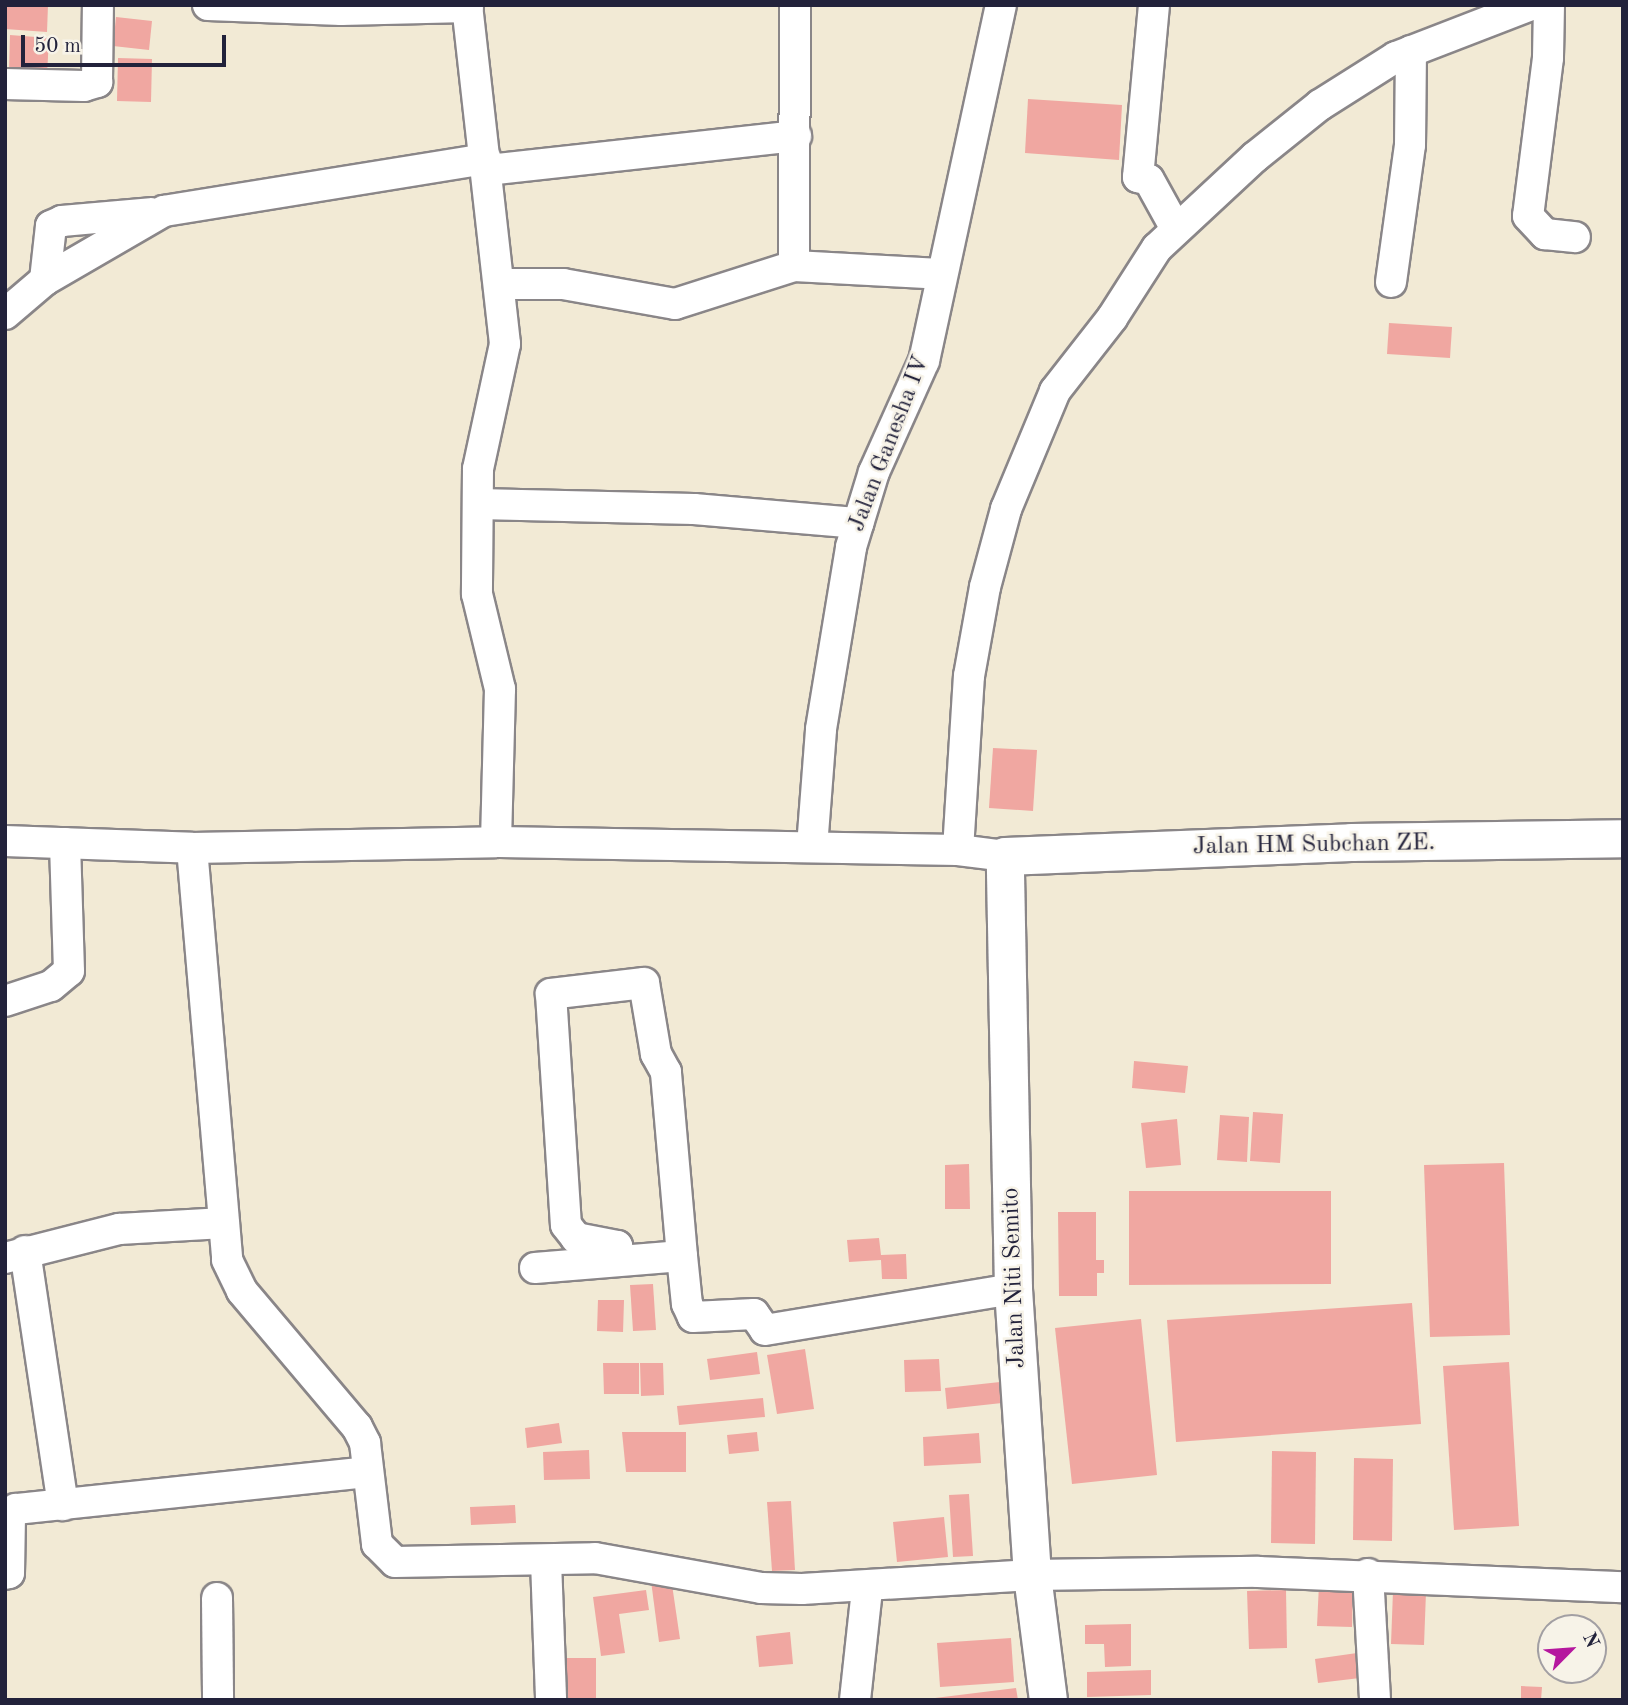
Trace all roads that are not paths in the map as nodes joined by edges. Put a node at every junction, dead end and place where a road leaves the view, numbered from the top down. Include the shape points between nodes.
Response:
1 (98, 5) edge
2 (208, 5) edge
3 (795, 5) edge
4 (1001, 5) edge
5 (1154, 5) edge
6 (1531, 5) edge
7 (1549, 5) edge
8 (468, 6) edge
9 (341, 8) edge
10 (1411, 51) junction
11 (5, 84) edge
12 (796, 136) junction
13 (487, 164) junction
14 (164, 211) junction
15 (1176, 229) junction
16 (1575, 237) dead end
17 (794, 266) junction
18 (940, 274) junction
19 (45, 280) junction
20 (1391, 282) dead end
21 (501, 284) junction
22 (5, 314) edge
23 (478, 504) junction
24 (858, 523) junction
25 (1623, 838) edge
26 (5, 841) edge
27 (496, 842) junction
28 (65, 843) junction
29 (812, 847) junction
30 (192, 848) junction
31 (958, 850) junction
32 (1005, 856) junction
33 (5, 1001) edge
34 (224, 1223) junction
35 (15, 1255) edge
36 (682, 1256) junction
37 (617, 1260) junction
38 (535, 1268) dead end
39 (1013, 1290) junction
40 (366, 1472) junction
41 (62, 1506) junction
42 (546, 1562) junction
43 (5, 1574) edge
44 (1368, 1574) junction
45 (1032, 1576) junction
46 (1623, 1587) edge
47 (867, 1589) junction
48 (217, 1598) dead end
49 (218, 1700) edge
50 (551, 1700) edge
51 (855, 1700) edge
52 (1048, 1700) edge
53 (1375, 1700) edge

1 - 11 street via 97,82 84,86
2 - 9 street
3 - 12 street
4 - 18 street, Jalan Ganesha IV via 993,57
5 - 15 street via 1138,177 1149,180
6 - 10 street
7 - 16 street via 1548,58 1528,216 1545,234
8 - 9 street
8 - 13 street
10 - 15 street via 1320,105
10 - 20 street via 1410,145
12 - 13 street
12 - 17 street
13 - 14 street
13 - 21 street
14 - 19 street
14 - 19 street via 62,221 51,226
15 - 31 street via 1157,247 1112,318 1055,391 1006,509 969,677
17 - 18 street
17 - 21 street via 675,304 563,284
18 - 24 street, Jalan Ganesha IV via 924,361 874,472
19 - 22 street
21 - 23 street via 500,379 478,469
23 - 24 street via 694,509
23 - 27 street via 477,594 500,689
24 - 29 street, Jalan Ganesha IV via 821,729
25 - 32 main road, Jalan HM Subchan ZE. via 1350,842
26 - 28 street
27 - 29 street
27 - 30 street
28 - 30 street
28 - 33 street via 69,971 51,986
29 - 31 street
30 - 34 street
31 - 32 street
32 - 39 main road, Jalan Niti Semito
34 - 35 street via 118,1229
34 - 40 street via 234,1277 348,1412 365,1443
35 - 41 street
36 - 37 street
36 - 37 street via 666,1072 656,1055 644,983 551,994 566,1225 576,1238 617,1245
36 - 39 street via 687,1304 693,1317 754,1314 765,1330
37 - 38 street
39 - 45 main road, Jalan Niti Semito
40 - 41 street
40 - 42 street via 377,1544 394,1562
41 - 43 street via 12,1510
42 - 47 street via 595,1558 761,1588
42 - 50 street
44 - 45 street
44 - 46 street
44 - 53 street
45 - 47 street
45 - 52 main road, Jalan Niti Semito
47 - 51 street
48 - 49 street

